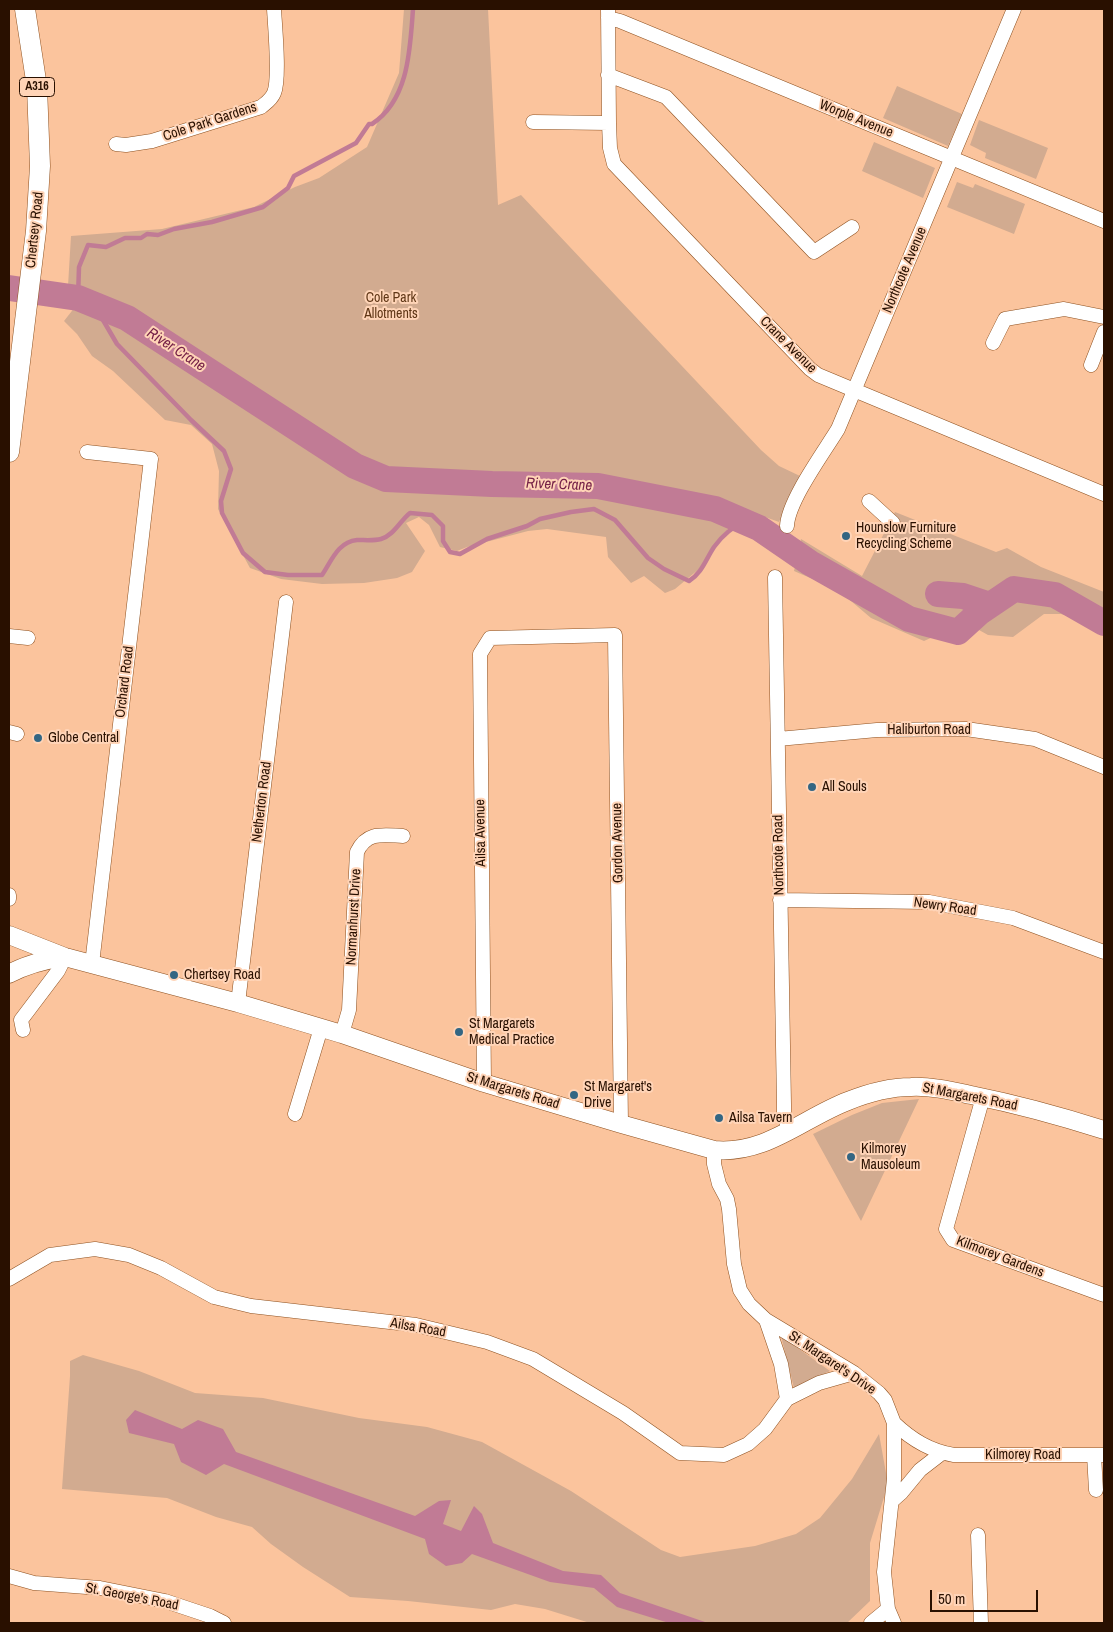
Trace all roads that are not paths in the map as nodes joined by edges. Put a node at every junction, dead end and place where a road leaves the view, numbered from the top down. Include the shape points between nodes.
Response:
1 (24, 9) edge
2 (274, 9) edge
3 (1014, 9) edge
4 (608, 14) edge
5 (608, 75) junction
6 (534, 122) dead end
7 (609, 123) junction
8 (116, 144) dead end
9 (952, 158) junction
10 (1104, 221) edge
11 (852, 227) dead end
12 (1104, 317) edge
13 (1104, 332) edge
14 (993, 343) dead end
15 (14, 366) edge
16 (1091, 366) dead end
17 (855, 391) junction
18 (9, 452) edge
19 (87, 452) dead end
20 (1104, 494) edge
21 (869, 501) dead end
22 (893, 522) dead end
23 (787, 526) dead end
24 (775, 577) dead end
25 (286, 602) dead end
26 (9, 636) edge
27 (542, 636) joint
28 (28, 638) dead end
29 (778, 739) junction
30 (1104, 767) edge
31 (404, 836) dead end
32 (780, 900) junction
33 (9, 935) edge
34 (1104, 952) edge
35 (65, 957) junction
36 (92, 964) junction
37 (9, 974) edge
38 (238, 1003) junction
39 (321, 1028) junction
40 (22, 1030) dead end
41 (342, 1034) junction
42 (484, 1083) junction
43 (983, 1097) junction
44 (295, 1114) dead end
45 (621, 1124) junction
46 (1104, 1130) edge
47 (789, 1132) junction
48 (714, 1150) junction
49 (10, 1280) edge
50 (1104, 1295) edge
51 (766, 1320) junction
52 (854, 1374) junction
53 (786, 1399) junction
54 (894, 1423) junction
55 (942, 1453) junction
56 (1099, 1455) edge
57 (1096, 1490) dead end
58 (892, 1501) junction
59 (978, 1535) dead end
60 (9, 1576) edge
61 (888, 1609) junction
62 (224, 1623) edge
63 (871, 1623) edge
64 (894, 1623) edge
65 (981, 1623) edge

1 - 15 highway, Chertsey Road / A316 via 37,87 40,148 38,213 26,306
2 - 8 street, Cole Park Gardens via 277,79 270,100 261,107 152,141
3 - 9 street, Northcote Avenue
4 - 5 street, Crane Avenue
4 - 9 street, Worple Avenue
5 - 7 street, Crane Avenue
5 - 11 street via 666,96 814,252
6 - 7 street
7 - 17 street, Crane Avenue via 614,164 810,369
9 - 10 street, Worple Avenue
9 - 17 street, Northcote Avenue
12 - 14 street via 1064,309 1005,319
13 - 16 street
15 - 18 highway, Chertsey Road / A316
17 - 20 street, Crane Avenue
17 - 23 street, Northcote Avenue via 838,429 787,516
19 - 36 street, Orchard Road via 151,459
21 - 22 street
24 - 29 street, Northcote Road
25 - 38 street, Netherton Road
26 - 28 street
27 - 42 street, Ailsa Avenue via 490,638 480,654
27 - 45 street, Gordon Avenue via 615,635
29 - 30 street, Haliburton Road via 876,730 966,729 1035,739
29 - 32 street, Northcote Road
31 - 41 street, Normanhurst Drive via 370,837 362,842 357,852 349,1010
32 - 34 street, Newry Road via 929,902 1013,918
32 - 47 street, Northcote Road via 784,1114
33 - 35 main road, St Margarets Road
35 - 36 main road, St Margarets Road
35 - 37 main road, St Margarets Road via 25,965
35 - 40 street via 58,972 21,1020
36 - 38 main road, St Margarets Road
38 - 39 main road, St Margarets Road
39 - 41 main road, St Margarets Road
39 - 44 street
41 - 42 main road, St Margarets Road
42 - 45 main road, St Margarets Road
43 - 46 main road, St Margarets Road
43 - 47 main road, St Margarets Road via 940,1088 894,1088 848,1101
43 - 50 street, Kilmorey Gardens via 946,1229 949,1236 952,1240
45 - 48 main road, St Margarets Road
47 - 48 main road, St Margarets Road via 752,1147
48 - 51 street, St. Margaret's Drive via 719,1184 729,1209 740,1290
49 - 53 street, Ailsa Road via 50,1255 95,1249 129,1255 161,1268 214,1297 252,1306 416,1325 487,1342 533,1359 623,1413 680,1453 724,1455 748,1444 765,1429
51 - 52 street, St. Margaret's Drive
51 - 53 street via 781,1364
52 - 53 street, Ailsa Road via 819,1382
52 - 54 street, St. Margaret's Drive via 879,1393
54 - 55 street, Kilmorey Road via 915,1440
54 - 58 street, St. Margaret's Drive
55 - 56 street, Kilmorey Road
55 - 58 street via 920,1470
56 - 57 street
58 - 61 street, St. Margaret's Drive via 884,1562
59 - 65 street
60 - 62 street, St. George's Road via 34,1583 100,1588 165,1601
61 - 63 street
61 - 64 street, St. Margaret's Drive

